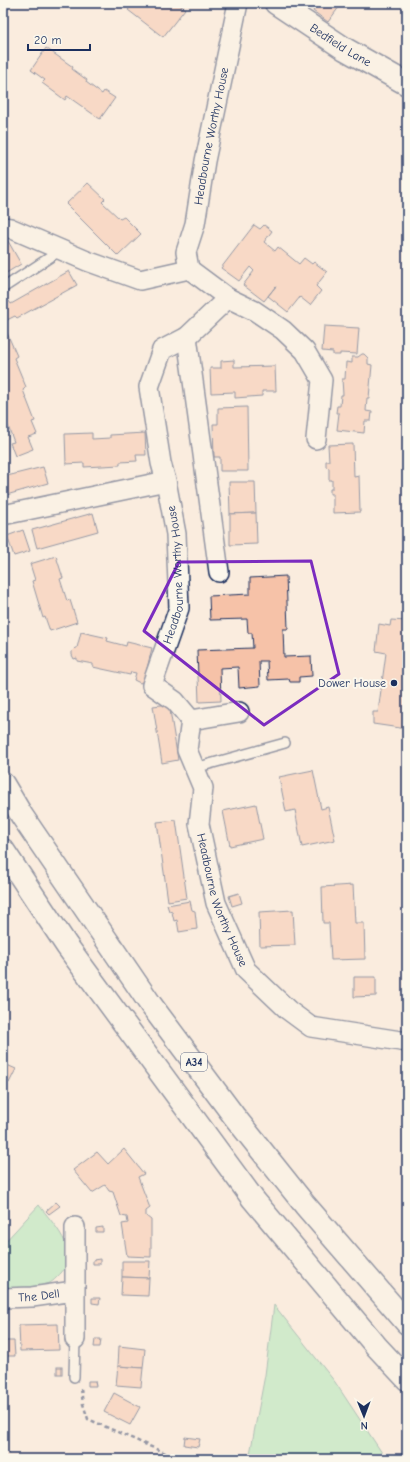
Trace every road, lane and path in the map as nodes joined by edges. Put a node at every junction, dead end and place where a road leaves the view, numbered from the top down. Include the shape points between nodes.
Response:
1 (238, 3) edge
2 (276, 3) edge
3 (407, 84) edge
4 (3, 227) edge
5 (61, 250) junction
6 (189, 269) junction
7 (3, 288) edge
8 (228, 298) junction
9 (187, 337) junction
10 (316, 439) dead end
11 (166, 481) junction
12 (3, 515) edge
13 (219, 572) dead end
14 (239, 712) dead end
15 (191, 720) junction
16 (285, 743) dead end
17 (195, 768) junction
18 (3, 784) edge
19 (3, 850) edge
20 (407, 1042) edge
21 (75, 1227) dead end
22 (74, 1291) junction
23 (3, 1298) edge
24 (407, 1323) edge
25 (75, 1339) joint
26 (74, 1377) joint
27 (407, 1379) edge
28 (164, 1459) edge

1 - 6 street, Headbourne Worthy House via 205,161 195,224 186,252
2 - 3 main road, Bedfield Lane via 345,49
4 - 5 street
5 - 6 street via 140,280
5 - 7 lane
6 - 8 street
8 - 9 street, Headbourne Worthy House
8 - 10 street via 283,330 305,351 322,380
9 - 11 street, Headbourne Worthy House via 162,350 149,387
9 - 13 street
11 - 12 street
11 - 15 street, Headbourne Worthy House via 176,534 179,608 152,685 175,701
14 - 15 street
15 - 17 street, Headbourne Worthy House via 187,750
16 - 17 lane
17 - 20 street, Headbourne Worthy House via 202,788 200,824 216,903 246,970 288,1010 311,1027
18 - 24 main road, A34 via 22,816 147,999 229,1109 305,1205
19 - 27 main road, A34 via 67,946 253,1199
21 - 22 street, The Dell
22 - 23 street, The Dell
22 - 25 street, The Dell
25 - 26 lane
26 - 28 path via 80,1378 83,1404 88,1419 165,1453

